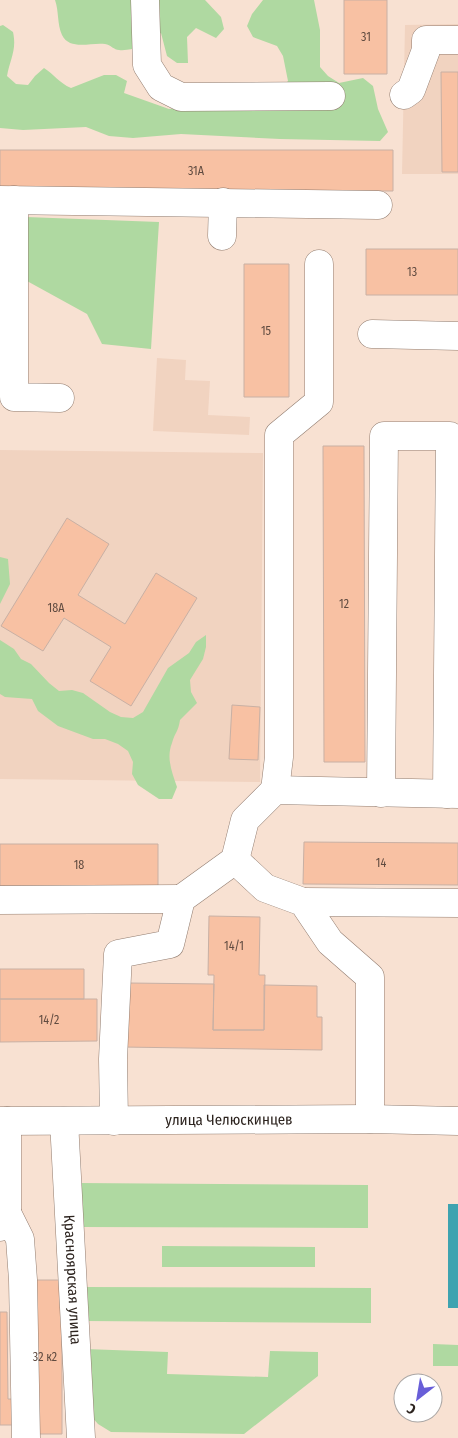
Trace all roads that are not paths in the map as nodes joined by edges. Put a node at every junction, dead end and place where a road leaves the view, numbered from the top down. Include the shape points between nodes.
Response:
1 (145, 0) edge
2 (458, 40) edge
3 (404, 95) dead end
4 (331, 96) dead end
5 (7, 200) edge
6 (223, 202) junction
7 (378, 204) dead end
8 (222, 236) dead end
9 (319, 264) dead end
10 (372, 334) dead end
11 (458, 336) edge
12 (60, 398) dead end
13 (275, 790) junction
14 (381, 793) junction
15 (453, 794) edge
16 (235, 860) junction
17 (181, 899) junction
18 (0, 900) edge
19 (303, 902) junction
20 (458, 903) edge
21 (370, 1119) junction
22 (114, 1120) junction
23 (458, 1120) edge
24 (4, 1121) edge
25 (64, 1121) junction
26 (3, 1220) edge
27 (26, 1438) edge
28 (80, 1438) edge

1 - 4 main road via 147,65 161,87 181,97
2 - 3 main road via 426,40 426,50 411,90
5 - 6 main road
5 - 12 main road via 14,397
6 - 7 main road
6 - 8 main road
9 - 13 main road via 319,402 279,435 279,757
10 - 11 main road
13 - 14 main road
13 - 16 main road via 245,820
14 - 15 main road
14 - 15 main road via 384,436 450,436
16 - 17 main road
16 - 19 main road via 265,888
17 - 18 main road
17 - 22 main road via 170,944 118,954
19 - 20 main road
19 - 21 main road via 330,942 370,977
21 - 22 main road, улица Челюскинцев
21 - 23 main road, улица Челюскинцев
22 - 25 main road, улица Челюскинцев
24 - 25 main road, улица Челюскинцев
24 - 26 main road
25 - 28 main road, Красноярская улица
26 - 27 main road via 20,1239

